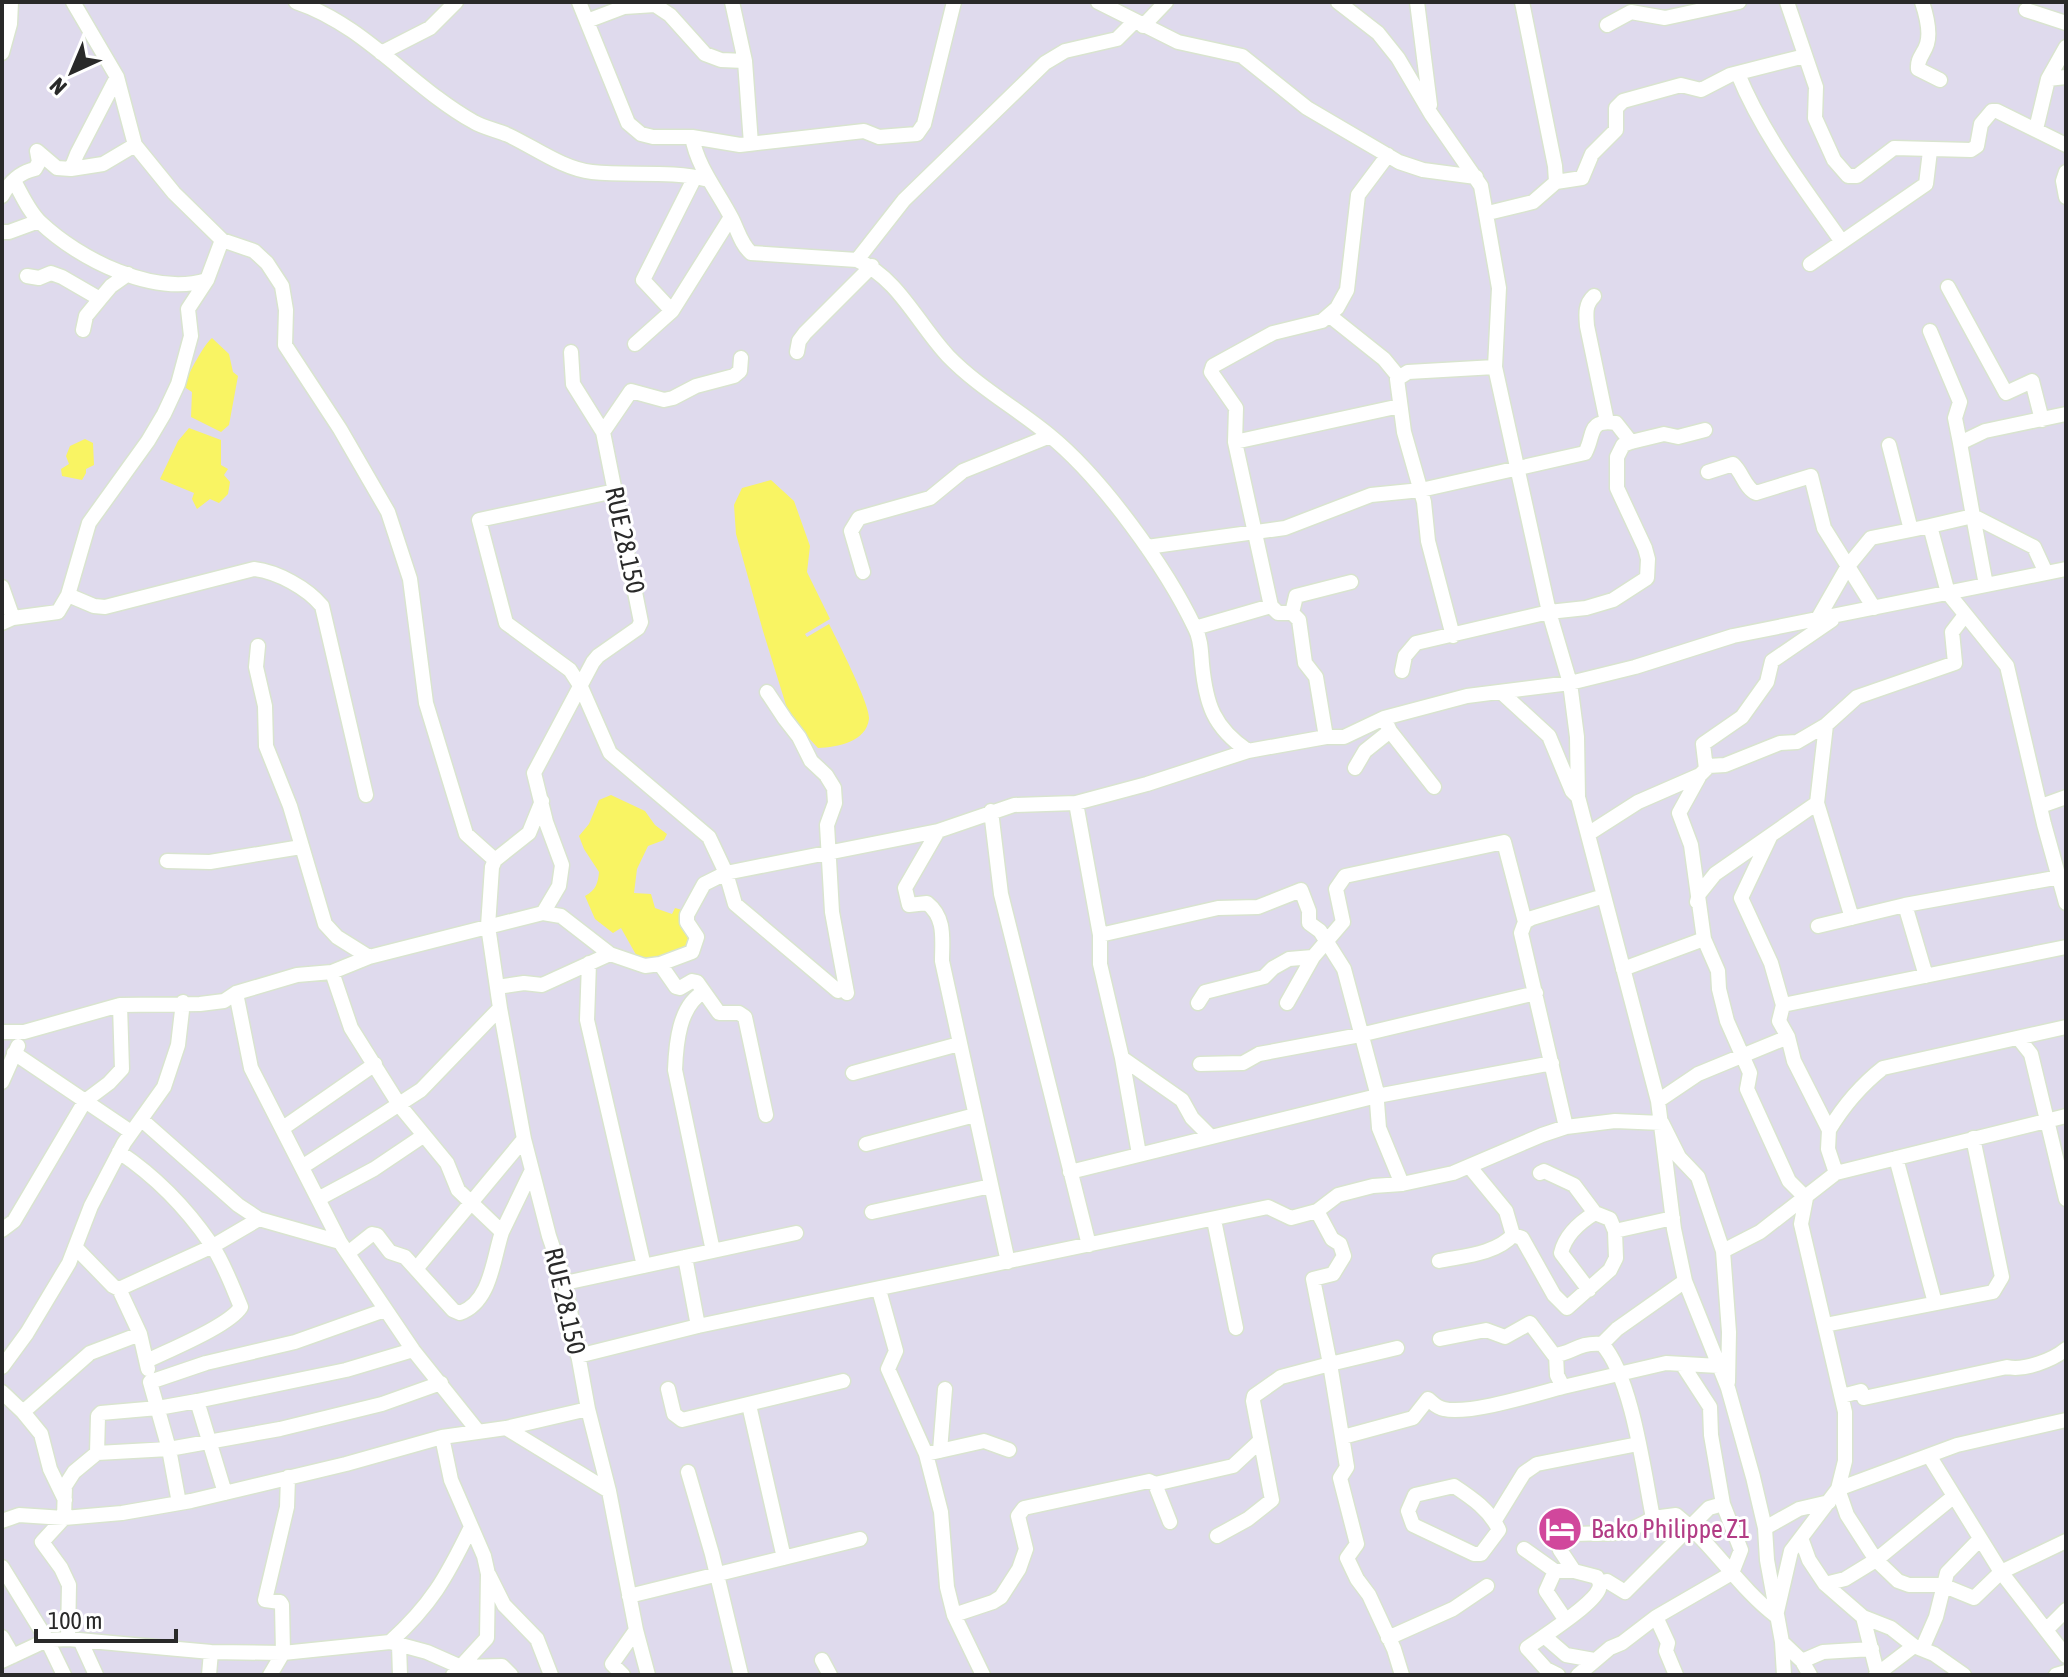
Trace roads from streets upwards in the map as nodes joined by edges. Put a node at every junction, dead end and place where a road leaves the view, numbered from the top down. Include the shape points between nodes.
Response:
1 (11, 2) edge
2 (73, 2) edge
3 (296, 2) edge
4 (456, 2) edge
5 (579, 2) edge
6 (732, 2) edge
7 (954, 2) edge
8 (1098, 2) edge
9 (1166, 2) edge
10 (1338, 2) edge
11 (1417, 2) edge
12 (1522, 2) edge
13 (1739, 2) edge
14 (1787, 2) edge
15 (1922, 2) edge
16 (604, 7) edge
17 (1350, 7) edge
18 (2026, 10) dead end
19 (587, 21) junction
20 (2066, 23) edge
21 (1139, 24) junction
22 (1607, 25) dead end
23 (2066, 47) edge
24 (2, 53) edge
25 (381, 53) junction
26 (1805, 56) junction
27 (745, 61) junction
28 (1738, 74) junction
29 (117, 77) junction
30 (2066, 77) edge
31 (2048, 79) junction
32 (1940, 80) dead end
33 (1431, 114) junction
34 (2036, 129) junction
35 (692, 137) junction
36 (751, 144) junction
37 (135, 145) junction
38 (2066, 145) edge
39 (1930, 151) junction
40 (1388, 155) junction
41 (71, 169) junction
42 (2066, 172) edge
43 (1476, 177) junction
44 (702, 179) junction
45 (14, 181) junction
46 (1556, 182) junction
47 (2, 196) edge
48 (2066, 197) edge
49 (1488, 213) junction
50 (731, 217) junction
51 (39, 221) junction
52 (2, 232) edge
53 (222, 240) junction
54 (1842, 242) junction
55 (857, 260) junction
56 (1810, 264) dead end
57 (872, 266) junction
58 (128, 274) junction
59 (27, 276) dead end
60 (207, 280) junction
61 (1948, 287) dead end
62 (1594, 296) dead end
63 (100, 299) junction
64 (672, 311) junction
65 (1330, 316) junction
66 (83, 330) dead end
67 (1930, 331) dead end
68 (635, 344) dead end
69 (571, 352) dead end
70 (797, 352) dead end
71 (741, 358) dead end
72 (1495, 367) junction
73 (1398, 376) junction
74 (1400, 406) junction
75 (2066, 414) edge
76 (2042, 420) junction
77 (1607, 422) junction
78 (1705, 430) dead end
79 (603, 432) junction
80 (1050, 436) junction
81 (1235, 442) junction
82 (1631, 442) junction
83 (1960, 443) junction
84 (1889, 445) dead end
85 (1516, 470) junction
86 (1708, 472) dead end
87 (1421, 490) junction
88 (615, 491) junction
89 (1973, 516) junction
90 (1930, 526) junction
91 (1911, 530) junction
92 (1254, 531) junction
93 (1147, 547) junction
94 (1848, 566) junction
95 (2066, 569) edge
96 (863, 572) dead end
97 (2046, 573) junction
98 (1351, 582) dead end
99 (1986, 585) junction
100 (2, 587) edge
101 (1948, 593) junction
102 (68, 595) junction
103 (1271, 606) junction
104 (1874, 608) junction
105 (1549, 612) junction
106 (1292, 613) junction
107 (1965, 615) junction
108 (1840, 616) junction
109 (7, 620) edge
110 (1817, 620) junction
111 (1195, 628) junction
112 (1453, 636) junction
113 (258, 646) dead end
114 (1402, 671) dead end
115 (1570, 683) junction
116 (581, 687) junction
117 (767, 692) dead end
118 (1501, 692) junction
119 (1387, 724) junction
120 (1826, 725) junction
121 (1326, 737) junction
122 (1248, 751) junction
123 (1355, 768) dead end
124 (1704, 770) junction
125 (1434, 787) dead end
126 (366, 795) dead end
127 (1578, 797) junction
128 (2066, 797) edge
129 (542, 801) junction
130 (1076, 803) junction
131 (1817, 803) junction
132 (2041, 806) junction
133 (991, 811) junction
134 (938, 831) junction
135 (1588, 834) junction
136 (1770, 837) junction
137 (301, 847) junction
138 (830, 852) junction
139 (495, 860) junction
140 (167, 861) dead end
141 (726, 873) junction
142 (2060, 877) junction
143 (1604, 896) junction
144 (1697, 902) junction
145 (2066, 903) edge
146 (1905, 905) junction
147 (543, 913) junction
148 (1852, 918) junction
149 (1525, 922) junction
150 (488, 926) junction
151 (1818, 926) dead end
152 (1100, 935) junction
153 (1704, 939) junction
154 (1327, 942) junction
155 (2066, 947) edge
156 (610, 954) junction
157 (369, 957) junction
158 (1313, 957) junction
159 (589, 963) junction
160 (660, 964) junction
161 (1623, 969) junction
162 (332, 972) junction
163 (1926, 976) junction
164 (497, 987) junction
165 (704, 992) junction
166 (236, 993) junction
167 (1536, 993) junction
168 (183, 1002) junction
169 (1198, 1003) dead end
170 (1287, 1003) dead end
171 (120, 1005) junction
172 (1783, 1005) junction
173 (500, 1008) junction
174 (2066, 1027) edge
175 (2, 1032) edge
176 (24, 1032) junction
177 (1360, 1035) junction
178 (1788, 1037) junction
179 (2019, 1039) junction
180 (959, 1044) junction
181 (14, 1053) junction
182 (1743, 1056) junction
183 (1122, 1058) junction
184 (1552, 1063) junction
185 (375, 1064) junction
186 (1200, 1064) dead end
187 (853, 1073) dead end
188 (2, 1082) edge
189 (1377, 1096) junction
190 (85, 1101) junction
191 (1658, 1101) junction
192 (400, 1106) junction
193 (766, 1115) dead end
194 (975, 1115) junction
195 (2066, 1116) edge
196 (2046, 1119) junction
197 (142, 1120) junction
198 (1662, 1123) junction
199 (1566, 1127) junction
200 (283, 1128) junction
201 (1829, 1130) junction
202 (131, 1132) junction
203 (423, 1136) junction
204 (1211, 1137) junction
205 (1973, 1138) junction
206 (524, 1139) junction
207 (866, 1144) dead end
208 (119, 1152) junction
209 (1139, 1154) junction
210 (1896, 1158) junction
211 (1469, 1166) junction
212 (302, 1167) junction
213 (532, 1170) junction
214 (1070, 1172) junction
215 (1540, 1173) dead end
216 (1836, 1173) junction
217 (1402, 1184) junction
218 (991, 1186) junction
219 (2065, 1195) edge
220 (1806, 1198) junction
221 (318, 1199) junction
222 (472, 1205) junction
223 (1317, 1211) junction
224 (872, 1212) dead end
225 (1595, 1213) junction
226 (1673, 1218) junction
227 (259, 1219) junction
228 (1214, 1220) junction
229 (2, 1230) edge
230 (1615, 1231) junction
231 (502, 1232) junction
232 (796, 1233) dead end
233 (1513, 1235) junction
234 (1089, 1245) junction
235 (213, 1246) junction
236 (75, 1247) junction
237 (344, 1247) junction
238 (713, 1251) junction
239 (1723, 1251) junction
240 (685, 1257) junction
241 (1439, 1261) dead end
242 (1008, 1262) junction
243 (644, 1266) junction
244 (416, 1269) junction
245 (1685, 1281) junction
246 (565, 1283) junction
247 (119, 1289) junction
248 (879, 1290) junction
249 (1589, 1290) junction
250 (1935, 1303) junction
251 (385, 1310) junction
252 (1825, 1325) junction
253 (698, 1326) junction
254 (1236, 1328) dead end
255 (140, 1334) junction
256 (1440, 1339) dead end
257 (1602, 1344) junction
258 (1397, 1348) dead end
259 (2066, 1349) edge
260 (413, 1350) junction
261 (1556, 1355) junction
262 (578, 1356) junction
263 (147, 1361) junction
264 (1330, 1364) junction
265 (1682, 1364) junction
266 (1719, 1366) junction
267 (2, 1367) edge
268 (1619, 1373) junction
269 (843, 1381) dead end
270 (150, 1382) junction
271 (441, 1383) junction
272 (1563, 1387) junction
273 (1728, 1388) junction
274 (668, 1389) dead end
275 (945, 1389) dead end
276 (2, 1392) edge
277 (1842, 1396) junction
278 (197, 1401) junction
279 (749, 1405) junction
280 (158, 1408) junction
281 (588, 1409) junction
282 (23, 1412) junction
283 (2066, 1420) edge
284 (506, 1428) junction
285 (477, 1430) junction
286 (442, 1437) junction
287 (1343, 1437) junction
288 (209, 1440) junction
289 (1260, 1441) junction
290 (1638, 1444) junction
291 (169, 1449) junction
292 (1009, 1450) dead end
293 (97, 1453) junction
294 (933, 1453) junction
295 (1930, 1457) junction
296 (688, 1472) dead end
297 (288, 1477) junction
298 (1155, 1484) junction
299 (1838, 1489) junction
300 (609, 1491) junction
301 (225, 1493) junction
302 (1953, 1497) junction
303 (65, 1500) junction
304 (1829, 1502) junction
305 (179, 1503) junction
306 (1723, 1504) junction
307 (64, 1518) junction
308 (1653, 1518) junction
309 (1495, 1520) junction
310 (2, 1521) edge
311 (1170, 1522) dead end
312 (1690, 1526) junction
313 (1765, 1528) junction
314 (470, 1529) junction
315 (1217, 1536) dead end
316 (1801, 1538) junction
317 (860, 1539) dead end
318 (1980, 1539) junction
319 (2066, 1541) edge
320 (1524, 1549) dead end
321 (784, 1558) junction
322 (1876, 1560) junction
323 (2, 1567) edge
324 (1555, 1571) junction
325 (1574, 1571) junction
326 (2001, 1572) junction
327 (1732, 1573) junction
328 (488, 1574) junction
329 (717, 1574) junction
330 (1600, 1583) junction
331 (1825, 1584) junction
332 (1942, 1585) junction
333 (1487, 1586) dead end
334 (629, 1596) junction
335 (508, 1610) junction
336 (2066, 1610) edge
337 (954, 1615) junction
338 (1776, 1616) junction
339 (1656, 1617) junction
340 (1863, 1617) junction
341 (1565, 1619) junction
342 (636, 1630) junction
343 (2046, 1630) junction
344 (1544, 1636) junction
345 (2, 1637) edge
346 (487, 1638) junction
347 (1388, 1638) junction
348 (47, 1640) junction
349 (74, 1641) junction
350 (1782, 1642) junction
351 (394, 1643) junction
352 (1918, 1648) junction
353 (1872, 1649) junction
354 (211, 1652) junction
355 (283, 1653) junction
356 (2066, 1656) edge
357 (8, 1658) edge
358 (822, 1660) dead end
359 (1594, 1660) junction
360 (1802, 1661) junction
361 (647, 1670) edge
362 (457, 1671) edge
363 (2066, 1672) edge
364 (985, 1674) edge
365 (1876, 1674) edge
366 (64, 1675) edge
367 (96, 1675) edge
368 (209, 1675) edge
369 (270, 1675) edge
370 (400, 1675) edge
371 (511, 1675) edge
372 (551, 1675) edge
373 (623, 1675) edge
374 (633, 1675) edge
375 (741, 1675) edge
376 (830, 1675) edge
377 (1402, 1675) edge
378 (1558, 1675) edge
379 (1578, 1675) edge
380 (1676, 1675) edge
381 (1784, 1675) edge
382 (1810, 1675) edge
383 (1964, 1675) edge
384 (2056, 1675) edge

1 - 24 street
2 - 29 street
3 - 25 street via 342,23
4 - 25 street via 430,28
5 - 19 street
6 - 27 street
7 - 36 street via 924,124 917,134 879,137 857,131
8 - 21 street
9 - 21 street
10 - 17 street
11 - 33 street
12 - 46 street
13 - 22 street via 1665,18 1631,12
14 - 26 street
15 - 32 street via 1928,42 1918,69
16 - 19 street
16 - 27 street via 655,5 705,54
17 - 33 street via 1398,58
18 - 20 street
19 - 35 street via 634,130 653,137
21 - 40 street via 1191,46 1242,56 1307,108
21 - 55 street via 1117,39 1065,51 1045,63 904,200
23 - 31 street
25 - 44 street via 473,122 576,168
26 - 28 street
26 - 39 street via 1816,87 1815,118 1834,160 1848,176 1857,176 1894,148
27 - 36 street
28 - 46 street via 1701,90 1681,85 1623,101 1616,108 1616,130 1592,154 1582,178
28 - 54 street via 1772,142
29 - 37 street
29 - 41 street
30 - 31 street
31 - 34 street
33 - 43 street
34 - 38 street
34 - 39 street via 1992,111 1971,150
35 - 36 street
35 - 44 street
37 - 41 street via 103,164
37 - 53 street
39 - 54 street via 1926,184
40 - 43 street via 1423,170
40 - 65 street via 1358,195 1347,290
41 - 45 street via 57,168 37,151 35,169
42 - 48 street
43 - 49 street
44 - 50 street
44 - 64 street via 643,280
45 - 47 street
45 - 51 street
46 - 49 street via 1533,202
49 - 72 street via 1499,288
50 - 55 street via 746,248 756,255
50 - 64 street
51 - 52 street
51 - 58 street via 94,261
53 - 60 street
53 - 139 street via 254,251 282,286 285,345 388,512 410,579 426,703 466,834
54 - 56 street
55 - 57 street
57 - 70 street via 805,333
57 - 80 street via 957,365
58 - 60 street via 179,286
58 - 63 street
59 - 63 street via 51,273
60 - 102 street via 188,309 191,336 178,384 148,441 89,523
61 - 76 street via 2006,393 2032,381
62 - 77 street via 1586,311 1587,326
63 - 66 street via 86,316
64 - 68 street
65 - 73 street
65 - 81 street via 1273,333 1213,366 1211,372 1236,408
67 - 83 street via 1960,402 1955,418
69 - 79 street via 573,384
71 - 79 street via 734,376 673,398 631,391
72 - 73 street
72 - 85 street
73 - 74 street
74 - 81 street
74 - 87 street
75 - 76 street
76 - 83 street via 1985,431
77 - 82 street via 1616,423
77 - 85 street via 1595,425 1585,453
78 - 82 street
79 - 88 street, RUE 28.150
80 - 93 street via 1085,469
80 - 96 street via 963,471 930,498 859,518 851,531
81 - 92 street
82 - 105 street via 1617,457 1616,481 1645,548 1647,578 1613,600
83 - 89 street
84 - 91 street
85 - 87 street
85 - 105 street
86 - 94 street via 1733,464 1756,493 1811,476 1824,528
87 - 92 street via 1371,495 1285,528
87 - 112 street via 1428,541
88 - 116 street, RUE 28.150 via 641,622 598,656
88 - 116 street via 479,520 506,623 570,670
89 - 90 street
89 - 97 street via 2034,547
89 - 99 street
90 - 91 street
90 - 101 street
91 - 94 street via 1871,538
92 - 93 street
92 - 103 street
93 - 111 street
94 - 104 street
94 - 110 street
95 - 97 street
97 - 99 street
98 - 106 street via 1296,596
99 - 101 street
100 - 109 street
101 - 104 street
101 - 107 street
102 - 109 street via 58,612
102 - 126 street via 105,607 254,569 312,594 322,606
103 - 106 street via 1278,613
103 - 111 street
104 - 108 street
105 - 112 street
105 - 115 street
106 - 121 street via 1299,620 1305,663 1316,677
107 - 120 street via 1952,632 1955,663 1857,697
107 - 132 street via 2007,666
108 - 110 street
108 - 124 street via 1772,661 1767,682 1742,717 1703,744
110 - 115 street via 1733,636
111 - 122 street via 1211,712
112 - 114 street via 1416,643 1405,656
113 - 137 street via 266,746
115 - 118 street
115 - 127 street
116 - 129 street, RUE 28.150 via 534,773
116 - 141 street via 610,753 709,837
117 - 138 street via 834,788 827,825
118 - 119 street via 1467,696
118 - 127 street via 1549,736
119 - 121 street
119 - 123 street
119 - 125 street
120 - 124 street via 1797,742
120 - 131 street
121 - 122 street
122 - 130 street
124 - 135 street
124 - 144 street via 1679,813 1691,845
127 - 135 street
128 - 132 street
129 - 139 street via 529,833
129 - 147 street, RUE 28.150 via 562,865 559,886
130 - 133 street
130 - 152 street
131 - 136 street
131 - 148 street
132 - 142 street
133 - 134 street
133 - 214 street via 1001,894
134 - 138 street
134 - 180 street via 905,888 909,905 927,903 939,916
135 - 143 street
136 - 144 street via 1715,874
136 - 172 street via 1741,898 1771,963
137 - 140 street via 210,862
137 - 157 street via 325,924
138 - 141 street
138 - 141 street via 842,992 735,904
139 - 150 street
141 - 160 street via 704,884 687,915 697,937 692,952
142 - 145 street
142 - 146 street
143 - 149 street
143 - 161 street
144 - 153 street
146 - 148 street
146 - 163 street
147 - 150 street
147 - 156 street via 561,916
148 - 151 street
149 - 154 street via 1504,842 1345,876 1336,889 1343,922
149 - 167 street via 1521,933
150 - 157 street
150 - 164 street, RUE 28.150
152 - 154 street via 1218,908 1258,907 1301,890 1309,923
152 - 183 street via 1100,964
153 - 161 street
153 - 182 street via 1718,971 1727,1021
154 - 158 street
154 - 177 street via 1344,969
155 - 163 street
156 - 159 street
156 - 160 street via 645,966
157 - 162 street
158 - 169 street via 1289,959 1264,977 1205,992
158 - 170 street
159 - 164 street via 542,985
159 - 243 street via 587,1020
160 - 165 street via 676,987 692,981
161 - 191 street
162 - 166 street via 297,975
162 - 185 street via 351,1028
163 - 172 street
164 - 173 street, RUE 28.150
165 - 193 street via 719,1013 745,1017
165 - 238 street via 689,1004 675,1070
166 - 168 street via 224,1001
166 - 200 street via 251,1068
167 - 177 street
167 - 184 street
168 - 171 street
168 - 197 street via 169,1073
171 - 176 street
171 - 190 street via 122,1069
172 - 178 street via 1779,1021
173 - 192 street
173 - 206 street, RUE 28.150
174 - 179 street
175 - 176 street
176 - 181 street
177 - 186 street via 1259,1054 1243,1063
177 - 189 street
178 - 182 street
178 - 201 street via 1794,1061
179 - 196 street via 2031,1054
179 - 201 street via 1883,1068 1863,1083
180 - 187 street
180 - 194 street
181 - 188 street
181 - 190 street
182 - 191 street via 1698,1074
182 - 220 street via 1750,1073 1747,1089 1771,1146 1789,1181
183 - 204 street via 1182,1100
183 - 209 street
184 - 189 street
184 - 199 street
185 - 192 street
185 - 200 street
189 - 204 street
189 - 217 street via 1380,1132
190 - 202 street
190 - 229 street via 14,1221
191 - 198 street
192 - 203 street
192 - 212 street
194 - 207 street
194 - 218 street
195 - 196 street
196 - 205 street
196 - 219 street
197 - 202 street
197 - 227 street
198 - 199 street
198 - 226 street
198 - 239 street via 1679,1157 1698,1177
199 - 211 street
200 - 212 street
201 - 216 street via 1828,1149
202 - 208 street
203 - 221 street
203 - 222 street
204 - 209 street
205 - 210 street
205 - 250 street via 2002,1277 1993,1292
206 - 213 street, RUE 28.150
206 - 222 street
208 - 235 street via 179,1203
208 - 236 street
209 - 214 street
210 - 216 street
210 - 250 street
211 - 217 street
211 - 233 street via 1506,1211
212 - 221 street
213 - 231 street
213 - 246 street, RUE 28.150
214 - 234 street
215 - 225 street via 1574,1185
216 - 220 street
217 - 223 street via 1338,1195
218 - 224 street
218 - 242 street
220 - 239 street
220 - 252 street via 1801,1224
221 - 237 street
222 - 231 street
222 - 244 street
223 - 228 street via 1291,1218 1268,1207
223 - 264 street via 1344,1256 1333,1274 1313,1279
225 - 230 street via 1610,1219
225 - 249 street via 1582,1221 1561,1253
226 - 230 street
226 - 245 street
227 - 235 street
227 - 237 street
228 - 234 street
228 - 254 street
230 - 249 street via 1616,1258
231 - 244 street via 487,1286 470,1309 453,1310
232 - 238 street
233 - 241 street via 1483,1252
233 - 249 street via 1522,1238 1567,1308
234 - 242 street
235 - 247 street
235 - 263 street via 240,1310
236 - 247 street
236 - 267 street
237 - 244 street via 375,1234
237 - 251 street
238 - 240 street
239 - 273 street
240 - 243 street
240 - 253 street
242 - 248 street
243 - 246 street
245 - 257 street
245 - 266 street
246 - 262 street, RUE 28.150
247 - 255 street
248 - 253 street
248 - 294 street via 896,1351 888,1369
250 - 252 street
251 - 260 street
251 - 270 street via 295,1342
252 - 277 street
253 - 262 street
255 - 263 street
255 - 282 street via 90,1353
256 - 261 street via 1486,1330 1505,1337 1530,1323
257 - 261 street via 1584,1343
257 - 268 street
258 - 264 street
259 - 277 street via 2055,1358 2017,1369 1864,1398 1861,1391
260 - 271 street
260 - 278 street via 346,1370
261 - 272 street
262 - 281 street, RUE 28.150
263 - 270 street
264 - 287 street
264 - 289 street via 1281,1377 1254,1396
265 - 266 street
265 - 268 street
265 - 306 street via 1710,1407
266 - 273 street
268 - 272 street
268 - 290 street
269 - 279 street
270 - 280 street
271 - 285 street
271 - 288 street via 344,1415
272 - 287 street via 1448,1410 1428,1399 1413,1418
273 - 313 street
274 - 279 street via 674,1414 682,1420
275 - 294 street
276 - 282 street
277 - 299 street via 1845,1461
278 - 280 street
278 - 288 street
279 - 321 street
280 - 291 street
280 - 293 street via 101,1413
281 - 284 street
281 - 300 street, RUE 28.150
282 - 303 street via 41,1434
283 - 295 street via 1957,1445
284 - 285 street
284 - 300 street
285 - 286 street
286 - 297 street
286 - 314 street
287 - 347 street via 1347,1467 1340,1478 1357,1544 1347,1558
288 - 291 street
288 - 301 street
289 - 298 street via 1233,1466
289 - 315 street via 1272,1500
290 - 308 street
290 - 309 street via 1537,1464 1524,1473
291 - 293 street
291 - 305 street
292 - 294 street via 984,1441
293 - 303 street via 70,1477
294 - 337 street
295 - 299 street
295 - 302 street
296 - 329 street
297 - 301 street
297 - 355 street via 287,1507 265,1600 282,1605
298 - 311 street
298 - 337 street via 1149,1481 1024,1508 1018,1516 1026,1549 1007,1588 993,1602
299 - 304 street
299 - 322 street via 1847,1515
300 - 334 street, RUE 28.150
301 - 305 street
302 - 318 street
302 - 322 street
303 - 307 street
304 - 313 street via 1799,1509
304 - 316 street
305 - 307 street
306 - 312 street via 1709,1508
306 - 327 street via 1741,1550
307 - 310 street via 19,1515
307 - 349 street via 42,1542 69,1585
308 - 312 street via 1676,1515
308 - 325 street via 1629,1532 1573,1534 1560,1550
309 - 309 street via 1454,1486 1415,1495 1408,1511 1413,1525 1474,1554 1481,1554 1499,1530
312 - 327 street
312 - 330 street via 1625,1592 1607,1581
313 - 338 street
314 - 328 street
314 - 351 street via 438,1590
316 - 331 street
316 - 338 street via 1791,1551
317 - 321 street
318 - 326 street
318 - 332 street via 1953,1565
319 - 326 street
320 - 324 street
321 - 329 street
322 - 331 street
322 - 332 street via 1898,1581
323 - 348 street
324 - 325 street
324 - 341 street via 1546,1591
325 - 330 street via 1597,1577
326 - 332 street via 1974,1598
326 - 343 street
327 - 338 street
327 - 339 street
328 - 335 street
328 - 346 street
329 - 334 street
329 - 375 street
330 - 341 street via 1578,1612
331 - 340 street
332 - 352 street via 1936,1617
333 - 347 street via 1453,1609
334 - 342 street, RUE 28.150
335 - 346 street
335 - 372 street via 537,1639
336 - 343 street
337 - 364 street
338 - 350 street
339 - 359 street
339 - 380 street
340 - 352 street via 1891,1628
340 - 353 street
341 - 344 street
342 - 361 street, RUE 28.150
342 - 373 street via 612,1664
343 - 356 street
344 - 359 street via 1566,1655
344 - 378 street via 1527,1648
345 - 357 street
346 - 362 street
347 - 377 street
348 - 349 street
348 - 357 street
348 - 366 street
349 - 354 street
349 - 367 street
350 - 360 street
350 - 381 street
351 - 355 street
351 - 362 street via 427,1652
351 - 370 street
352 - 365 street
352 - 383 street
353 - 360 street via 1823,1652
353 - 365 street
354 - 355 street
354 - 368 street
355 - 369 street
358 - 376 street
359 - 379 street
360 - 382 street
361 - 374 street
362 - 371 street via 502,1666
363 - 384 street

